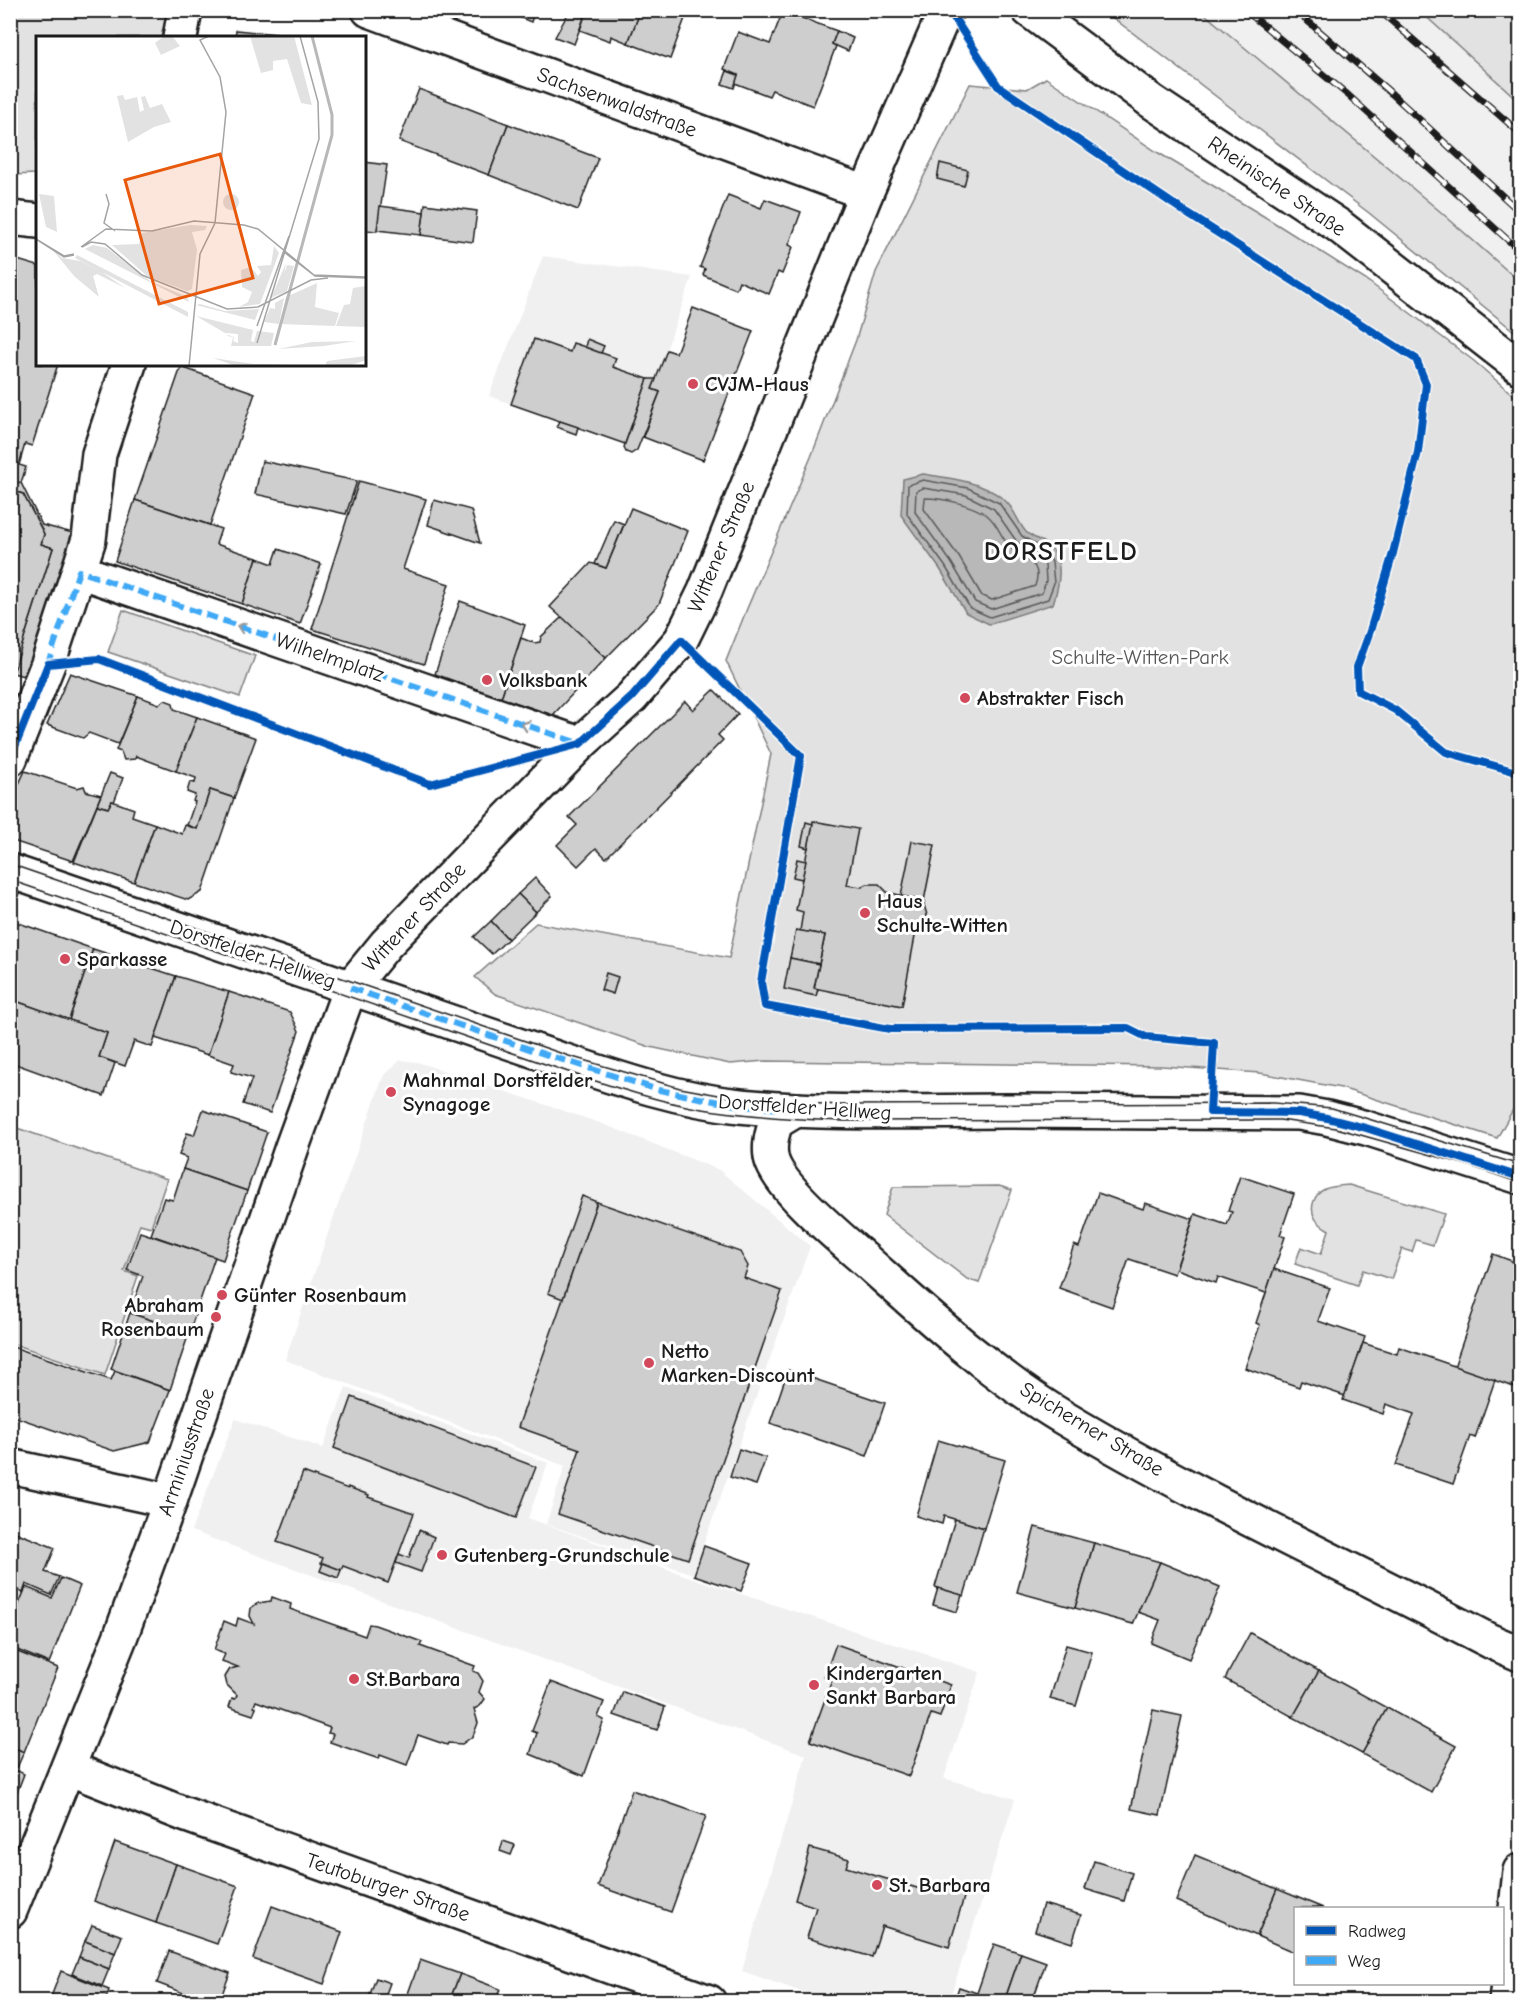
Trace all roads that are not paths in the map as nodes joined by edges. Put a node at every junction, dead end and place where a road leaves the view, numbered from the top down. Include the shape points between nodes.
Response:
1 (185, 10) edge
2 (369, 10) edge
3 (946, 10) edge
4 (1029, 10) edge
5 (180, 36) edge
6 (866, 193) junction
7 (10, 218) edge
8 (36, 221) edge
9 (128, 366) edge
10 (1521, 367) edge
11 (79, 571) junction
12 (580, 744) junction
13 (10, 759) edge
14 (10, 871) edge
15 (350, 988) junction
16 (796, 1110) junction
17 (1521, 1177) edge
18 (10, 1466) edge
19 (170, 1501) junction
20 (1521, 1654) edge
21 (68, 1768) junction
22 (1521, 1871) edge
23 (10, 1911) edge
24 (710, 2001) edge
25 (1506, 2001) edge

1 - 5 street
2 - 6 street, Sachsenwaldstraße
3 - 6 street, Wittener Straße
4 - 10 street, Rheinische Straße via 1151,101 1339,226
6 - 12 street, Wittener Straße via 705,591 681,640 632,697
7 - 8 street
9 - 11 street via 99,454 89,539
12 -> 11 street, Wilhelmplatz
11 - 13 street
12 - 15 street, Wittener Straße via 386,945
14 - 15 street, Dorstfelder Hellweg
15 - 16 street, Dorstfelder Hellweg via 659,1090 740,1106
15 - 19 street, Arminiusstraße
16 - 17 street, Dorstfelder Hellweg via 1299,1113 1366,1128
16 - 20 street, Spicherner Straße via 776,1122 770,1140 771,1160 780,1178 814,1215 961,1344 1062,1417 1272,1530
18 - 19 street
19 - 21 street, Arminiusstraße
21 - 23 street, Arminiusstraße
21 - 24 street, Teutoburger Straße via 194,1817
22 - 25 street

